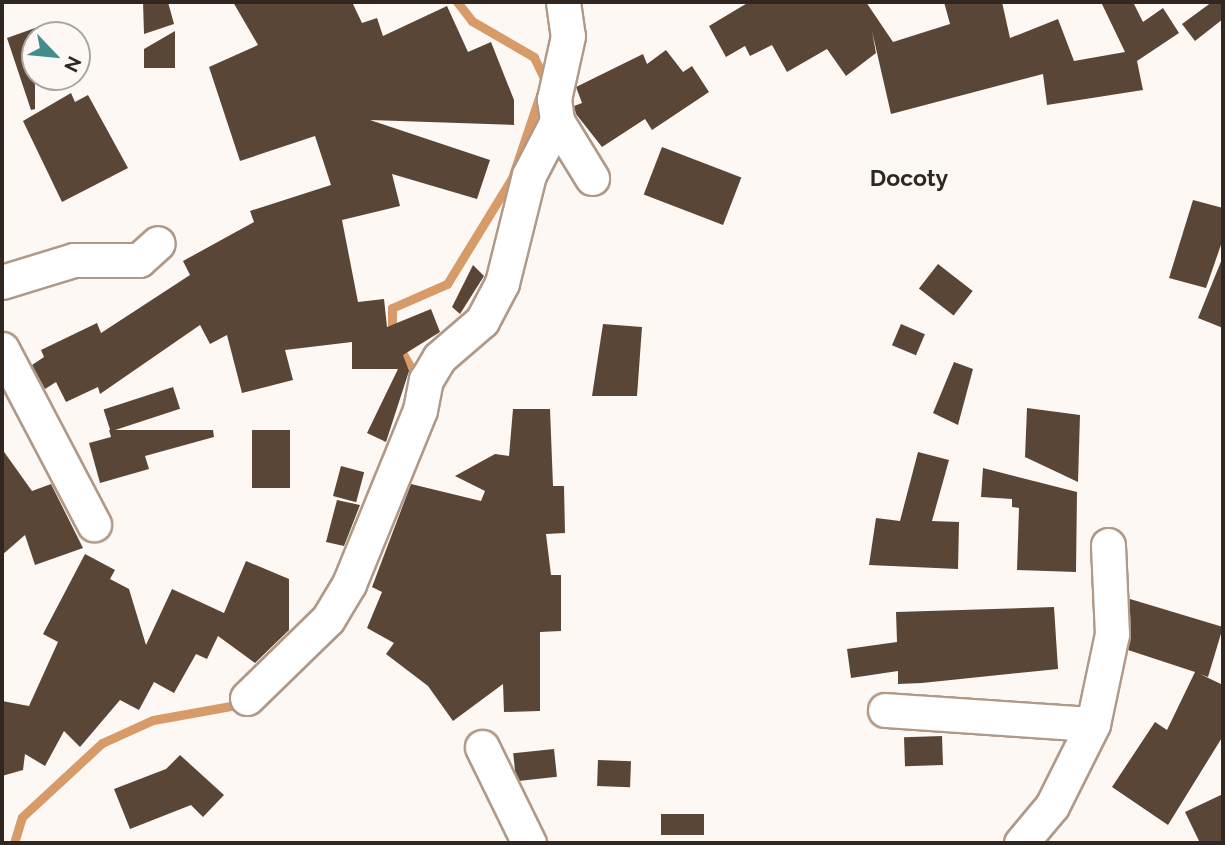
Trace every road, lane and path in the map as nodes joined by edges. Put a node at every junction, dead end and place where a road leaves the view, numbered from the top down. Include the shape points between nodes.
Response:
1 (563, 2) edge
2 (557, 121) junction
3 (592, 178) dead end
4 (158, 243) dead end
5 (2, 282) edge
6 (2, 349) edge
7 (94, 524) dead end
8 (1108, 545) dead end
9 (247, 698) dead end
10 (885, 710) dead end
11 (1093, 724) junction
12 (482, 747) dead end
13 (529, 843) edge
14 (1021, 843) edge

1 - 2 street via 568,36 554,99
2 - 3 street
2 - 9 street via 529,175 502,283 482,321 439,358 426,380 420,410 349,583 328,619
4 - 5 street via 139,260 74,260
6 - 7 street
8 - 11 street via 1112,634
10 - 11 street
11 - 14 street via 1052,806
12 - 13 street

